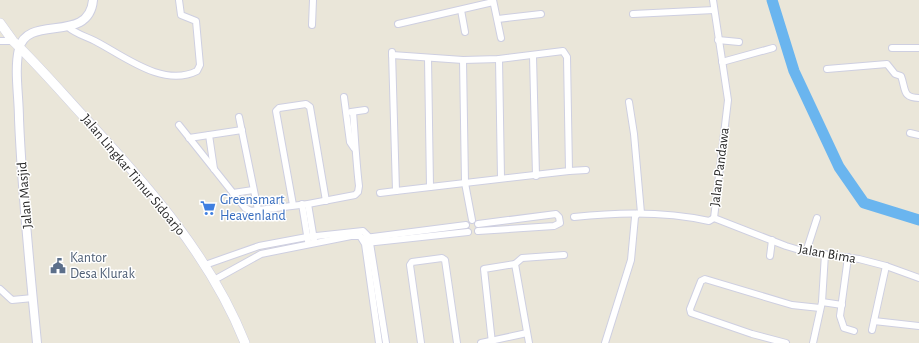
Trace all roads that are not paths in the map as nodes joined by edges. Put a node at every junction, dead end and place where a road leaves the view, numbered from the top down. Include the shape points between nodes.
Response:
1 (93, 0) edge
2 (179, 0) edge
3 (313, 0) edge
4 (713, 0) edge
5 (493, 1) edge
6 (461, 10) junction
7 (714, 10) junction
8 (541, 14) dead end
9 (634, 14) dead end
10 (498, 19) junction
11 (0, 23) edge
12 (398, 24) dead end
13 (312, 25) dead end
14 (68, 27) junction
15 (465, 32) dead end
16 (501, 38) dead end
17 (718, 40) junction
18 (0, 41) edge
19 (739, 42) dead end
20 (16, 44) junction
21 (772, 48) dead end
22 (892, 48) dead end
23 (919, 48) edge
24 (533, 56) junction
25 (428, 58) junction
26 (499, 59) junction
27 (463, 60) junction
28 (722, 62) junction
29 (827, 69) dead end
30 (344, 97) dead end
31 (919, 98) edge
32 (629, 102) dead end
33 (365, 110) dead end
34 (350, 112) junction
35 (239, 117) dead end
36 (179, 125) dead end
37 (242, 130) junction
38 (910, 133) dead end
39 (208, 135) junction
40 (919, 136) edge
41 (189, 138) junction
42 (214, 170) junction
43 (586, 170) dead end
44 (569, 171) junction
45 (536, 176) junction
46 (501, 178) junction
47 (465, 183) junction
48 (430, 187) junction
49 (252, 190) junction
50 (396, 191) junction
51 (233, 193) junction
52 (380, 193) dead end
53 (326, 201) junction
54 (305, 204) junction
55 (293, 205) junction
56 (258, 210) junction
57 (639, 213) junction
58 (541, 216) junction
59 (574, 217) dead end
60 (714, 218) junction
61 (817, 218) dead end
62 (472, 220) junction
63 (478, 224) junction
64 (466, 225) junction
65 (542, 226) junction
66 (478, 231) junction
67 (468, 232) junction
68 (310, 236) junction
69 (772, 240) junction
70 (367, 241) junction
71 (311, 244) junction
72 (259, 246) junction
73 (245, 250) junction
74 (806, 252) junction
75 (233, 254) junction
76 (261, 254) junction
77 (825, 254) junction
78 (564, 255) dead end
79 (770, 256) dead end
80 (848, 257) junction
81 (250, 259) junction
82 (515, 264) junction
83 (205, 265) junction
84 (238, 266) junction
85 (886, 266) junction
86 (919, 278) edge
87 (214, 280) junction
88 (0, 290) edge
89 (33, 298) junction
90 (821, 305) junction
91 (842, 305) junction
92 (874, 321) junction
93 (919, 325) edge
94 (872, 330) dead end
95 (854, 331) dead end
96 (528, 333) junction
97 (492, 342) edge
98 (37, 343) edge
99 (245, 343) edge
100 (379, 343) edge
101 (386, 343) edge
102 (421, 343) edge
103 (457, 343) edge
104 (481, 343) edge
105 (529, 343) edge
106 (605, 343) edge
107 (786, 343) edge
108 (813, 343) edge

1 - 14 street via 86,18
2 - 14 street via 182,15 196,20 200,65 197,71 189,74 165,74 145,69
3 - 13 street
4 - 7 street, Jalan Pandawa
5 - 6 street
5 - 10 street
6 - 12 street
6 - 15 street
7 - 9 street
7 - 17 street, Jalan Pandawa
8 - 10 street
10 - 16 street
11 - 20 main road, Jalan Lingkar Timur Sidoarjo
14 - 20 street via 38,31
17 - 19 street
17 - 28 street, Jalan Pandawa
18 - 20 street
20 - 83 main road, Jalan Lingkar Timur Sidoarjo via 124,159
20 - 89 street, Jalan Masjid via 20,137
21 - 28 street
22 - 23 street
24 - 26 street
24 - 44 street via 564,51 567,55
24 - 45 street
25 - 27 street
25 - 48 street
25 - 50 street via 392,53
26 - 27 street
26 - 46 street
27 - 47 street
28 - 60 street, Jalan Pandawa via 728,100
29 - 31 street via 887,64 895,74 901,76 908,96
30 - 34 street
32 - 57 street via 634,134
33 - 34 street
34 - 53 street via 356,141 354,148 358,192 355,195
35 - 37 street
36 - 41 street
37 - 39 street
37 - 49 street
38 - 40 street
39 - 41 street
39 - 42 street
41 - 42 street
42 - 51 street
43 - 44 street
44 - 45 street
45 - 46 street
46 - 47 street
47 - 48 street
47 - 62 street
48 - 50 street
49 - 51 street
49 - 56 street
50 - 52 street
51 - 56 street via 247,210
53 - 54 street
53 - 55 street via 310,107 306,104 279,108 276,111
54 - 55 street
54 - 68 street
55 - 56 street
57 - 59 street, Jalan Pandawa
57 - 60 street, Jalan Pandawa via 694,217 710,221
57 - 106 street via 634,217 631,260
58 - 63 street
58 - 65 street
58 - 65 street via 556,214 560,221 558,225
60 - 69 street, Jalan Bima
61 - 74 street
62 - 63 street
62 - 64 street
63 - 66 street
64 - 67 street
64 - 70 street
65 - 66 street
66 - 67 street via 473,234
67 - 70 street
68 - 70 street via 360,230 365,232
68 - 71 street
68 - 72 street
69 - 74 street, Jalan Bima
69 - 79 street
70 - 71 street via 355,235
70 - 100 street
70 - 101 street
71 - 76 street
72 - 73 street
72 - 76 street
73 - 75 street
73 - 81 street
74 - 77 street, Jalan Bima
75 - 83 street
75 - 84 street
76 - 81 street
77 - 80 street, Jalan Bima
77 - 90 street
78 - 82 street via 522,258
80 - 85 street, Jalan Bima
80 - 91 street
81 - 84 street
82 - 96 street
82 - 97 street via 486,267 483,270
83 - 87 main road, Jalan Lingkar Timur Sidoarjo
84 - 87 street
85 - 86 street, Jalan Bima
85 - 92 street
87 - 99 main road, Jalan Lingkar Timur Sidoarjo
88 - 89 street via 12,300
89 - 98 street, Jalan Masjid
90 - 91 street
90 - 107 street via 792,305 705,279 701,281 690,308 691,313
90 - 108 street
91 - 95 street via 840,318 843,327
92 - 93 street
92 - 94 street
96 - 97 street
96 - 105 street
97 - 104 street
102 - 103 street via 410,265 412,262 442,258 446,260

